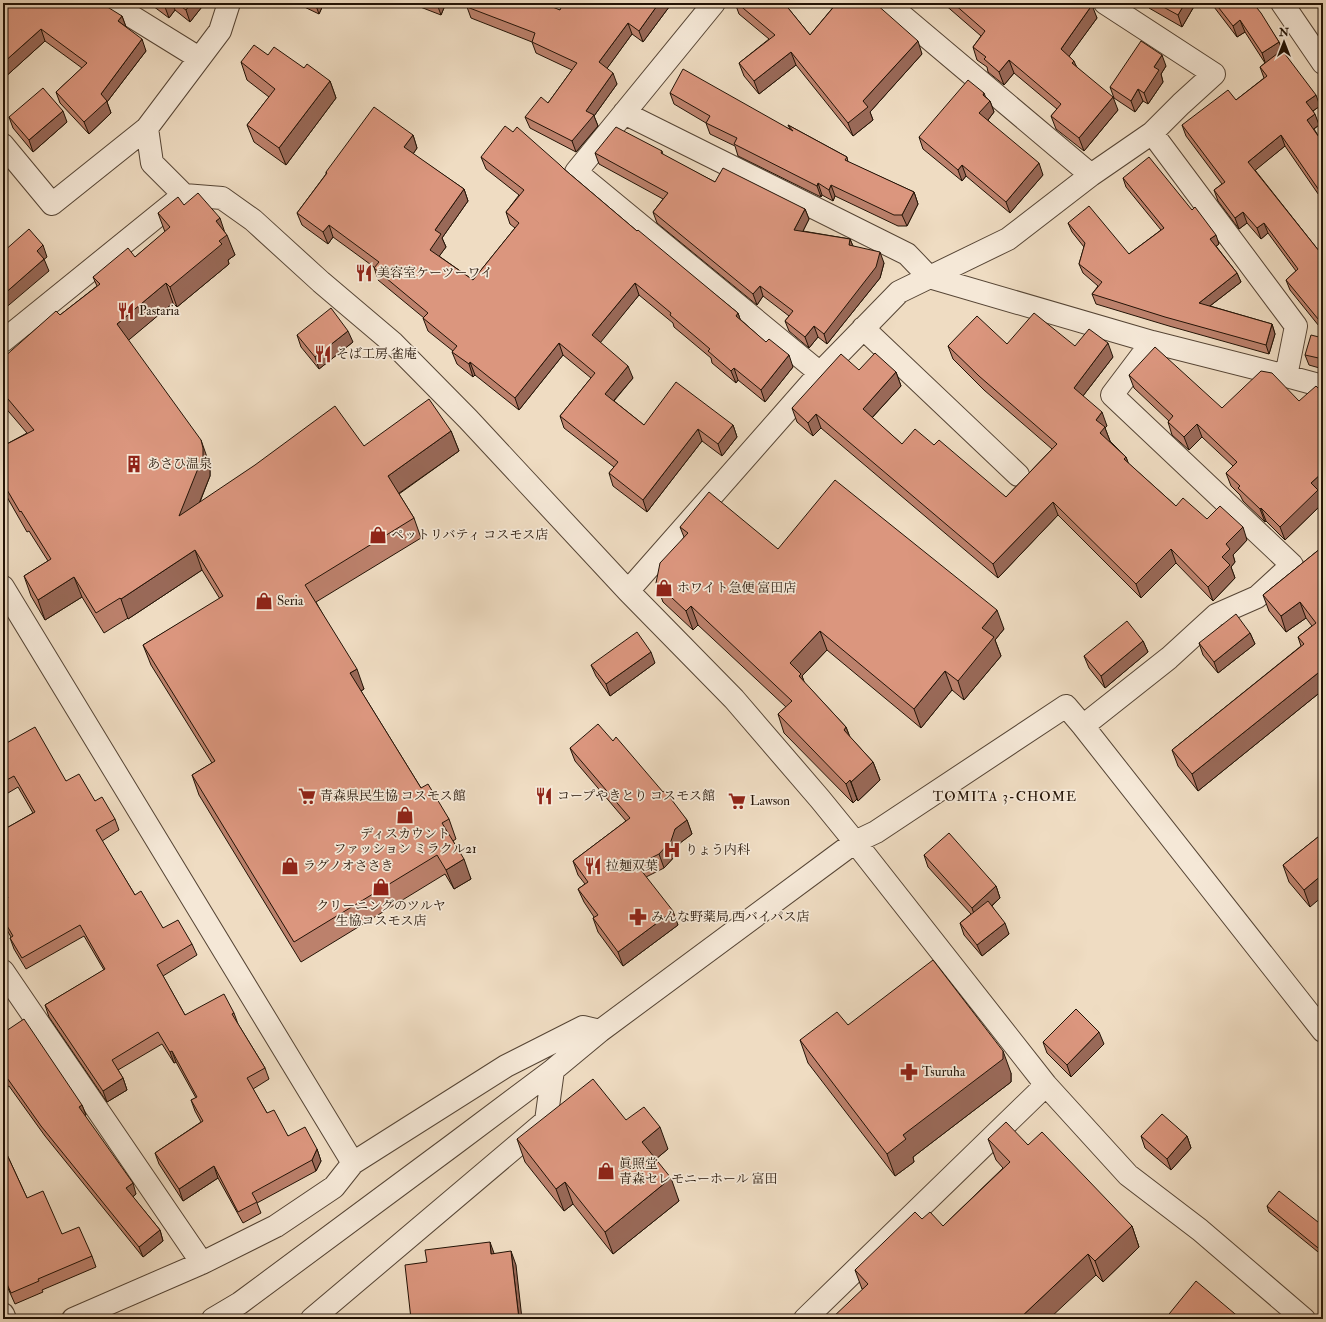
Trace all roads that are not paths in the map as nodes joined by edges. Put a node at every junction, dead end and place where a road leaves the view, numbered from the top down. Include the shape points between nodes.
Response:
1 (110, 3) edge
2 (229, 3) edge
3 (547, 3) edge
4 (553, 3) edge
5 (714, 3) edge
6 (888, 3) edge
7 (1104, 3) edge
8 (1282, 3) edge
9 (199, 58) junction
10 (1323, 63) edge
11 (624, 113) junction
12 (147, 128) junction
13 (1152, 133) junction
14 (3, 145) edge
15 (1091, 176) junction
16 (184, 195) junction
17 (929, 277) junction
18 (863, 328) junction
19 (3, 341) edge
20 (1152, 342) junction
21 (820, 372) junction
22 (1286, 376) junction
23 (1323, 386) edge
24 (1018, 476) dead end
25 (3, 588) edge
26 (628, 591) junction
27 (1083, 726) junction
28 (855, 842) junction
29 (3, 971) edge
30 (600, 1031) junction
31 (1323, 1031) edge
32 (553, 1070) junction
33 (1046, 1085) junction
34 (353, 1163) junction
35 (202, 1263) junction
36 (3, 1314) edge
37 (5, 1319) edge
38 (73, 1319) edge
39 (213, 1319) edge
40 (312, 1319) edge
41 (805, 1319) edge
42 (1304, 1319) edge

1 - 9 street
2 - 9 street via 220,32
3 - 4 street
5 - 11 street
6 - 15 street
7 - 13 street via 1214,74
8 - 10 street
9 - 12 street
11 - 17 street via 907,254
11 - 21 street via 576,172
12 - 14 street via 52,204
12 - 16 street via 152,163
13 - 15 street
13 - 22 street via 1296,326
15 - 17 street via 1008,239
16 - 19 street
16 - 26 street via 222,198 253,220 393,343 468,419
17 - 18 street via 899,292
17 - 20 street
18 - 21 street
18 - 24 street
20 - 22 street
20 - 27 street via 1112,395 1292,565 1257,597 1216,615 1169,658
21 - 26 street
22 - 23 street
25 - 34 street
26 - 28 street via 734,700
27 - 28 street via 1066,706 876,832
27 - 31 street
28 - 30 street
28 - 33 street
29 - 35 street
30 - 32 street
30 - 34 street via 583,1027 506,1066
32 - 39 street via 246,1298
32 - 40 street via 546,1121
33 - 41 street
33 - 42 street via 1128,1175 1200,1230
34 - 35 street via 334,1187 276,1226
35 - 38 street
36 - 37 street

